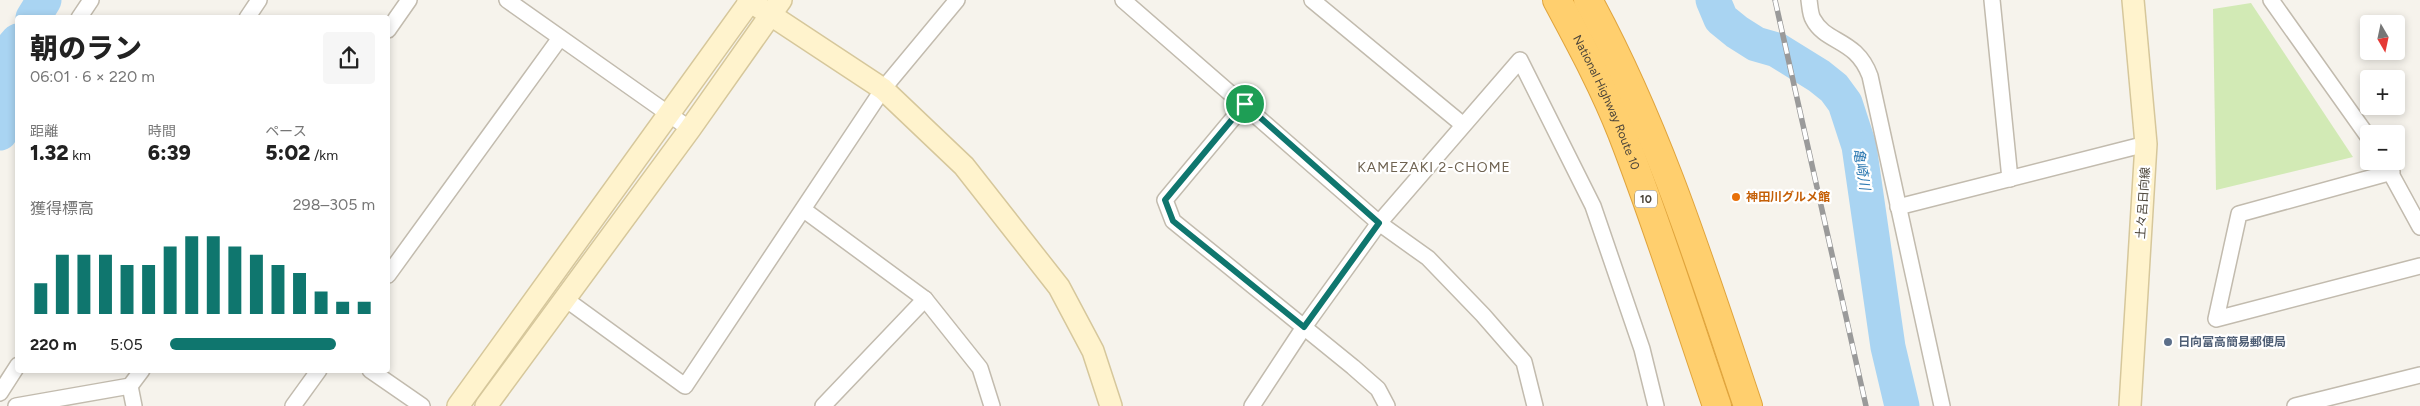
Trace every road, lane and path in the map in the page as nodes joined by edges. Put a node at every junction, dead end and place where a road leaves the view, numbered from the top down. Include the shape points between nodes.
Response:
1 (91, 0) edge
2 (259, 0) edge
3 (409, 0) edge
4 (507, 0) edge
5 (749, 0) edge
6 (957, 0) edge
7 (1123, 0) edge
8 (1312, 0) edge
9 (1557, 0) edge
10 (1588, 0) edge
11 (1809, 0) edge
12 (1992, 0) edge
13 (2134, 0) edge
14 (2271, 0) edge
15 (776, 8) edge
16 (82, 15) edge
17 (249, 15) edge
18 (390, 27) edge
19 (560, 38) junction
20 (883, 89) junction
21 (1245, 104) junction
22 (669, 114) junction
23 (1462, 124) junction
24 (2360, 125) edge
25 (690, 129) junction
26 (2146, 144) junction
27 (2378, 170) edge
28 (2390, 170) edge
29 (2010, 179) junction
30 (1898, 207) junction
31 (804, 210) junction
32 (1379, 223) junction
33 (2420, 227) edge
34 (2420, 266) edge
35 (390, 272) edge
36 (564, 298) junction
37 (926, 299) junction
38 (1304, 327) junction
39 (15, 370) edge
40 (140, 373) edge
41 (317, 373) edge
42 (374, 373) edge
43 (2420, 375) edge
44 (130, 386) junction
45 (0, 393) edge
46 (16, 406) edge
47 (134, 406) edge
48 (293, 406) edge
49 (422, 406) edge
50 (458, 406) edge
51 (486, 406) edge
52 (823, 406) edge
53 (992, 406) edge
54 (1111, 406) edge
55 (1252, 406) edge
56 (1387, 406) edge
57 (1535, 406) edge
58 (1656, 406) edge
59 (1717, 406) edge
60 (1748, 406) edge
61 (1942, 406) edge
62 (2130, 406) edge
63 (2294, 406) edge

1 - 16 street
2 - 17 street
3 - 18 street
4 - 19 street
5 - 15 street
5 - 22 street
6 - 20 street
7 - 21 street
8 - 23 street
9 - 59 highway, National Highway Route 10 / 10 via 1622,131
10 - 60 highway, 10 via 1648,125
11 - 30 street via 1813,18 1821,30 1858,53 1865,62
12 - 29 street
13 - 26 street, 土々呂日向線
14 - 24 street
15 - 20 street
15 - 25 street
19 - 22 street
19 - 35 street
20 - 31 street
20 - 54 street via 964,166 1059,287 1093,351
21 - 32 street
21 - 38 street via 1165,200 1173,221
22 - 25 street
22 - 50 street
23 - 32 street
23 - 58 street via 1520,60 1593,206 1642,350
25 - 36 street
26 - 29 street
26 - 62 street, 土々呂日向線
27 - 34 street via 2239,214 2216,319
28 - 33 street
29 - 30 street
30 - 61 street
31 - 36 street via 685,386
31 - 37 street
32 - 38 street
32 - 57 street via 1428,258 1524,362
36 - 51 street
37 - 52 street
37 - 53 street via 980,368
38 - 55 street
38 - 56 street via 1378,389
39 - 45 street
40 - 44 street
41 - 48 street
42 - 49 street
43 - 63 street
44 - 46 street
44 - 47 street

